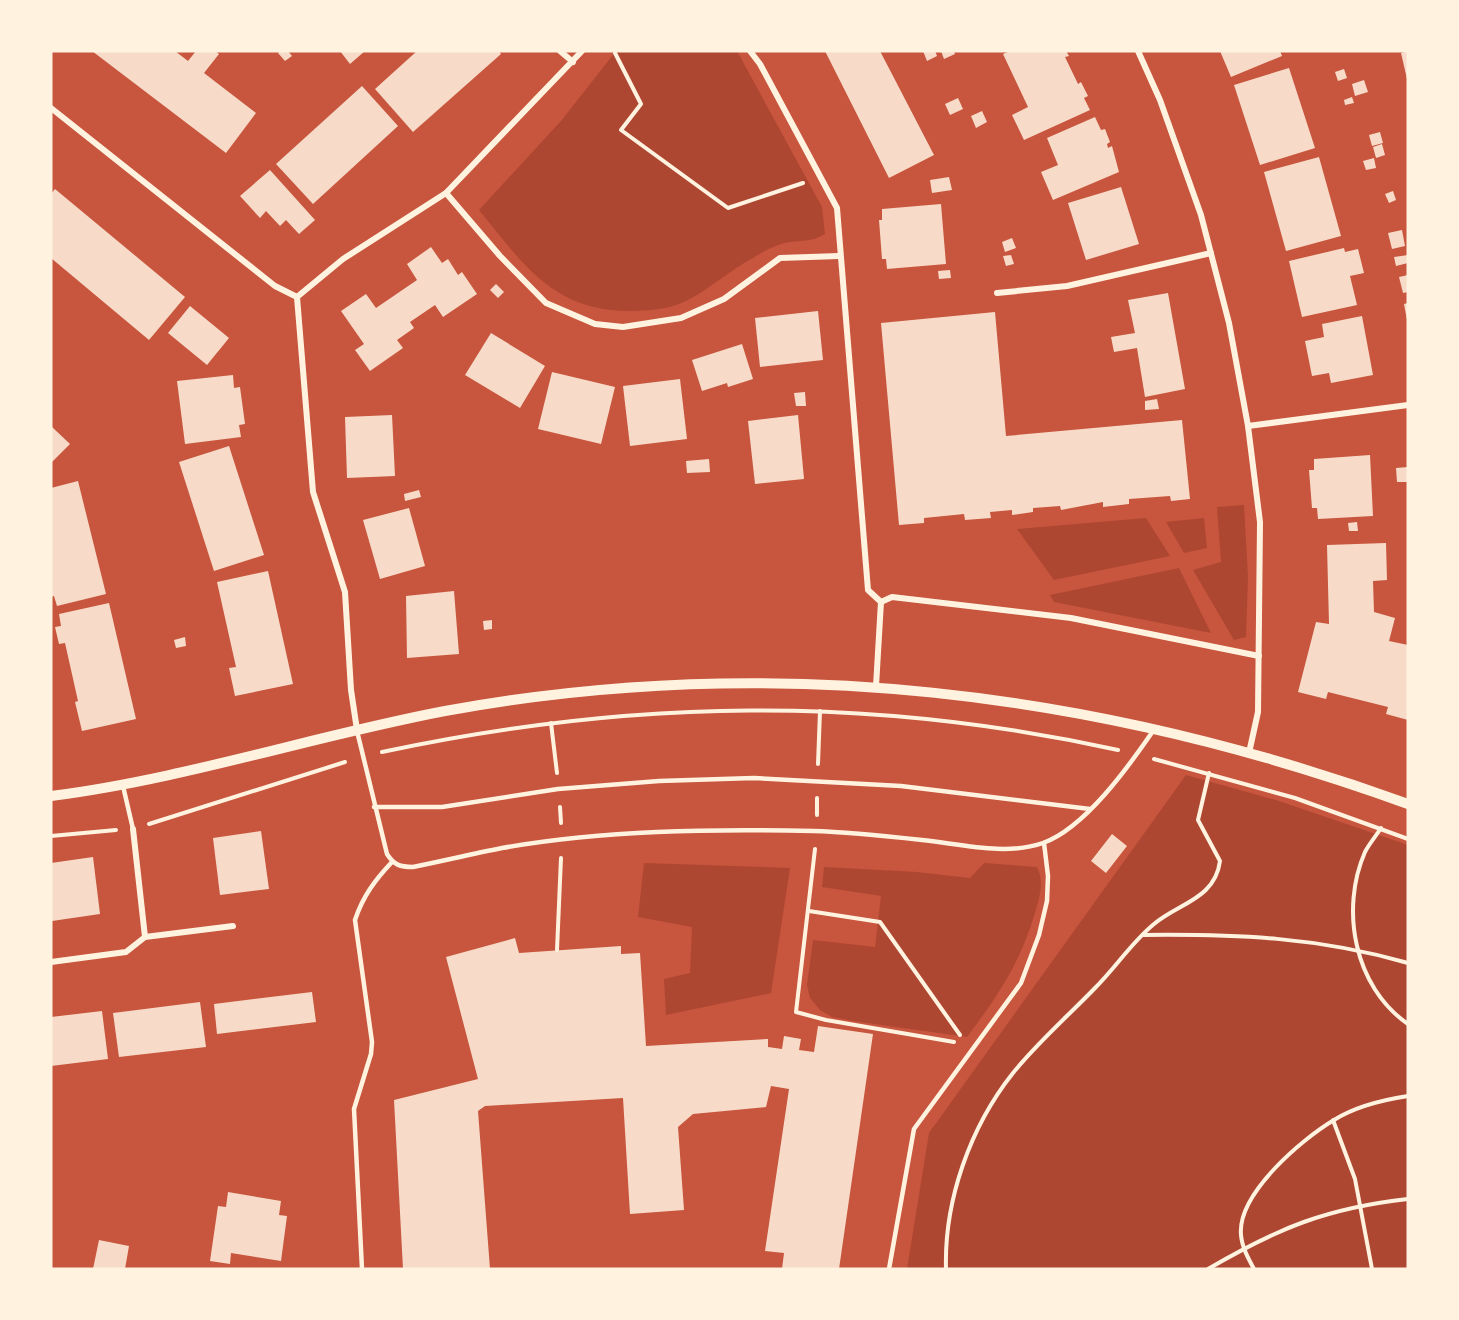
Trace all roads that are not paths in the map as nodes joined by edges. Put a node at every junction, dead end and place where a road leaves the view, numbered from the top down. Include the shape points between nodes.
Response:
1 (560, 51) edge
2 (582, 51) edge
3 (750, 51) edge
4 (1138, 51) edge
5 (573, 62) junction
6 (51, 108) edge
7 (446, 193) junction
8 (1211, 253) junction
9 (839, 256) junction
10 (997, 292) dead end
11 (297, 297) junction
12 (1408, 405) edge
13 (1248, 426) junction
14 (881, 602) junction
15 (1259, 656) junction
16 (876, 686) junction
17 (1154, 729) junction
18 (357, 730) junction
19 (1250, 753) junction
20 (123, 783) junction
21 (51, 796) edge
22 (1408, 804) edge
23 (374, 807) junction
24 (1090, 809) junction
25 (133, 829) joint
26 (1044, 843) junction
27 (392, 862) junction
28 (233, 926) dead end
29 (145, 937) junction
30 (51, 962) edge
31 (362, 1269) edge
32 (889, 1269) edge

1 - 5 street
2 - 5 street
3 - 9 street via 837,208
4 - 8 street via 1181,157
5 - 7 street
6 - 11 street via 275,286
7 - 9 street via 546,303 595,324 623,327 681,318 724,298 780,258
7 - 11 street via 342,259
8 - 10 street via 1067,286
8 - 13 street
9 - 14 street via 868,590
11 - 18 street via 313,492 345,592
12 - 13 street
13 - 15 street via 1260,522
14 - 15 street via 892,597 994,607 1071,618
14 - 16 street
15 - 19 street via 1258,712
16 - 17 street via 998,698
16 - 18 street via 728,682 581,693 447,711
17 - 19 street
17 - 24 lane
18 - 20 street
18 - 23 lane
19 - 22 street
20 - 21 street
20 - 25 lane
23 - 24 lane via 442,807 558,789 754,778 901,786
23 - 27 lane
24 - 26 lane
25 - 29 street
26 - 27 lane via 985,847 816,831 725,830 637,834 502,848 413,867
26 - 32 lane via 1047,901 1039,935 1021,983 914,1129
27 - 31 lane via 361,902 355,920 372,1042 354,1109
28 - 29 street
29 - 30 street via 126,952

